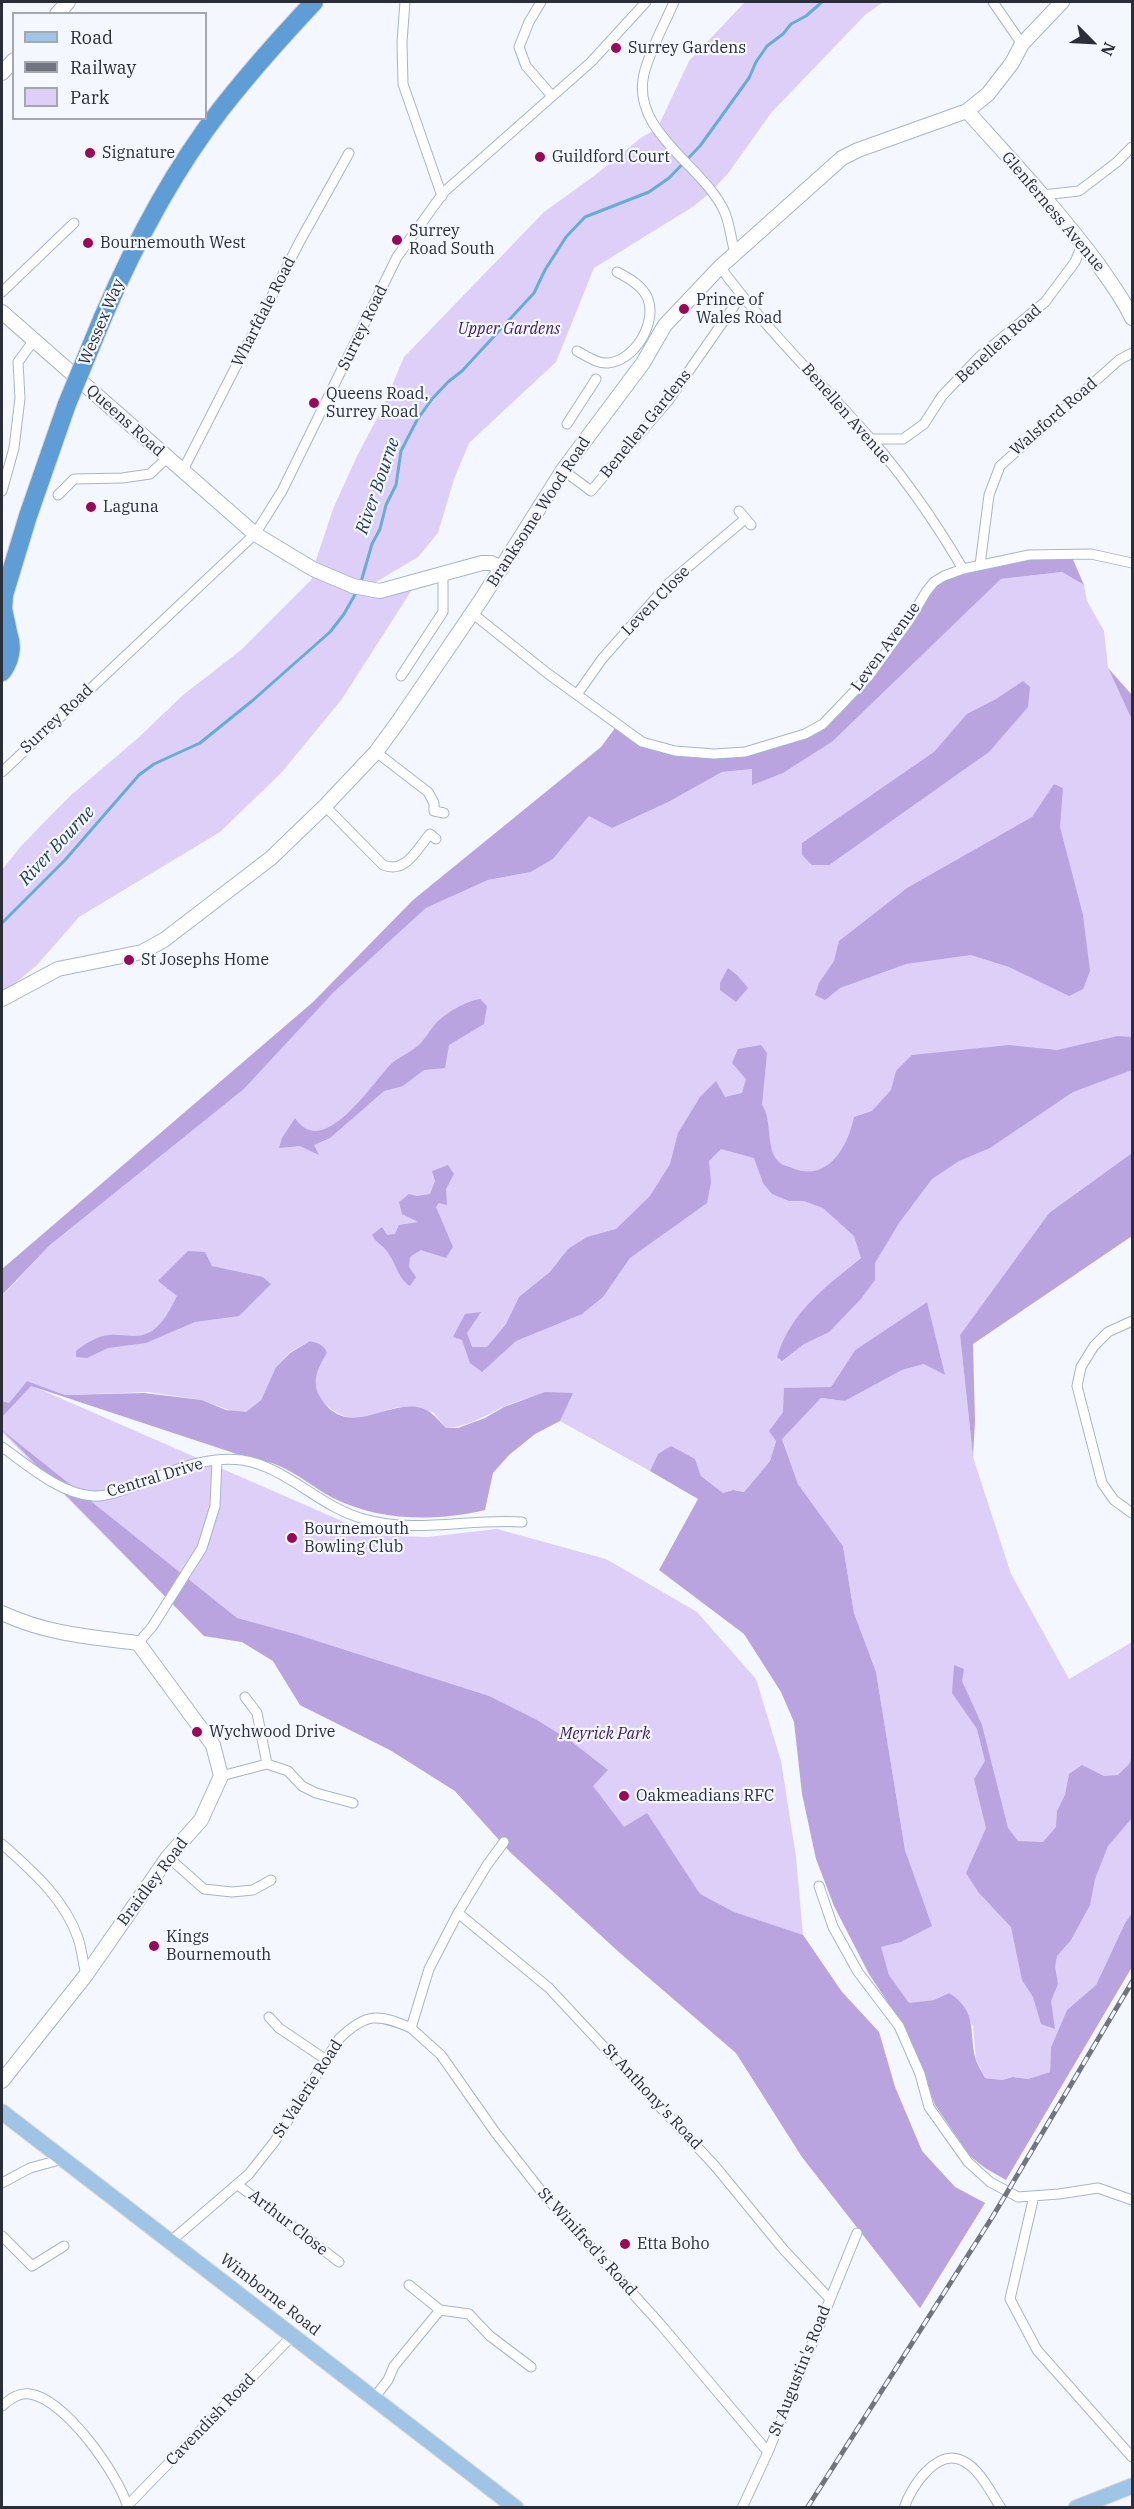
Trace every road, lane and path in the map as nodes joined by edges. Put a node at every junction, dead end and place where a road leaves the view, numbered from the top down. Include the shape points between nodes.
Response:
1 (314, 2) edge
2 (405, 2) edge
3 (541, 2) edge
4 (646, 2) edge
5 (674, 2) edge
6 (993, 2) edge
7 (1062, 2) edge
8 (1022, 44) junction
9 (552, 96) junction
10 (967, 111) junction
11 (1132, 147) edge
12 (349, 153) dead end
13 (1043, 195) junction
14 (442, 196) junction
15 (74, 224) dead end
16 (1083, 243) junction
17 (735, 253) junction
18 (720, 267) junction
19 (617, 272) dead end
20 (2, 292) edge
21 (741, 296) junction
22 (2, 312) edge
23 (1132, 318) edge
24 (34, 340) junction
25 (578, 351) dead end
26 (1132, 353) edge
27 (596, 379) dead end
28 (567, 424) dead end
29 (871, 439) junction
30 (167, 458) junction
31 (563, 470) junction
32 (182, 472) junction
33 (2, 491) edge
34 (591, 491) junction
35 (58, 495) dead end
36 (584, 501) dead end
37 (223, 506) junction
38 (267, 512) junction
39 (28, 516) junction
40 (745, 519) dead end
41 (255, 534) junction
42 (1132, 563) edge
43 (980, 565) junction
44 (502, 568) junction
45 (963, 568) junction
46 (2, 570) edge
47 (443, 573) junction
48 (472, 613) junction
49 (5, 628) edge
50 (2, 672) edge
51 (401, 676) dead end
52 (578, 693) junction
53 (376, 752) junction
54 (2, 772) edge
55 (325, 806) junction
56 (436, 815) dead end
57 (436, 840) dead end
58 (2, 999) edge
59 (1132, 1321) edge
60 (2, 1447) edge
61 (217, 1460) junction
62 (1132, 1513) edge
63 (522, 1522) dead end
64 (2, 1613) edge
65 (138, 1643) junction
66 (245, 1697) dead end
67 (267, 1764) junction
68 (221, 1776) junction
69 (353, 1803) dead end
70 (504, 1842) dead end
71 (2, 1844) edge
72 (168, 1857) junction
73 (271, 1880) dead end
74 (819, 1886) dead end
75 (458, 1913) junction
76 (86, 1975) junction
77 (269, 2017) dead end
78 (411, 2028) junction
79 (326, 2059) junction
80 (2, 2081) edge
81 (2, 2112) edge
82 (63, 2158) junction
83 (2, 2182) edge
84 (238, 2185) junction
85 (1034, 2196) junction
86 (1132, 2200) edge
87 (857, 2233) dead end
88 (2, 2236) edge
89 (171, 2241) junction
90 (64, 2246) dead end
91 (339, 2262) dead end
92 (409, 2285) dead end
93 (829, 2298) junction
94 (440, 2310) junction
95 (293, 2335) junction
96 (531, 2367) dead end
97 (374, 2398) junction
98 (2, 2406) edge
99 (768, 2452) junction
100 (1132, 2457) edge
101 (1132, 2486) edge
102 (128, 2506) edge
103 (516, 2508) edge
104 (742, 2508) edge
105 (904, 2508) edge
106 (1001, 2508) edge
107 (1076, 2508) edge

1 - 39 highway, Wessex Way, bridge via 207,129 154,213 103,317 67,404
2 - 14 street via 403,84
3 - 9 street via 519,47 526,66
4 - 9 street, Surrey Road via 591,62
5 - 17 street via 643,75 646,111 725,213
6 - 8 street
7 - 8 street, Branksome Wood Road
8 - 10 street, Branksome Wood Road via 988,94
9 - 14 street, Surrey Road
10 - 13 street, Glenferness Avenue
10 - 17 street, Branksome Wood Road via 842,158
11 - 13 street via 1079,191
12 - 32 street, Wharfdale Road
13 - 16 street, Glenferness Avenue
14 - 38 street, Surrey Road via 397,257 282,490
15 - 20 street
16 - 23 street, Glenferness Avenue
16 - 29 street, Benellen Road via 1075,262 1045,302 979,357 942,396 924,424 903,439
17 - 18 street, Branksome Wood Road
18 - 21 street, Benellen Avenue
18 - 31 street, Branksome Wood Road via 665,325 643,363
19 - 25 street via 648,297 649,315 643,336 629,355 615,362 597,362
21 - 29 street, Benellen Avenue
21 - 34 street, Benellen Gardens via 668,401
22 - 24 street, Queens Road
24 - 30 street, Queens Road
24 - 33 street via 18,362 20,398 14,448
26 - 43 street, Walsford Road via 1119,360 1000,466 989,495
27 - 28 street
29 - 45 street, Benellen Avenue
30 - 32 street, Queens Road
30 - 35 street via 150,474 74,479
31 - 34 street, Benellen Gardens
31 - 44 street, Branksome Wood Road
32 - 37 street, Queens Road
34 - 36 street, Benellen Gardens
37 - 38 street, Queens Road via 248,520
37 - 41 street, Queens Road
38 - 41 street, Surrey Road
39 - 46 highway, Wessex Way
39 - 49 highway, Wessex Way via 4,595
40 - 52 street, Leven Close via 669,583 602,659
41 - 47 street, Queens Road via 313,570 358,587 380,591
41 - 54 street, Surrey Road
42 - 43 street, Leven Avenue via 1091,554 1029,555
43 - 45 street, Leven Avenue
44 - 47 street, Queens Road via 491,562
44 - 48 street, Branksome Wood Road
45 - 52 street, Leven Avenue via 934,582 868,677 823,724 805,734 746,752 675,751 642,742
47 - 51 street via 443,612 408,657
48 - 52 street, Leven Avenue via 546,673
48 - 53 street, Branksome Wood Road
49 - 50 highway, Wessex Way via 11,646
53 - 55 street, Branksome Wood Road
53 - 56 street via 428,792
55 - 57 street via 383,865 393,869 402,867 430,834
55 - 58 street, Branksome Wood Road via 271,858 164,940 142,952 58,969
59 - 62 street via 1108,1332 1094,1346 1081,1367 1077,1386 1102,1483 1114,1500
60 - 61 street, Central Drive via 64,1488 93,1496 119,1492 188,1465
61 - 63 street, Central Drive via 242,1460 266,1466 318,1500 364,1520 423,1526
61 - 65 street via 215,1506 202,1548
64 - 65 street via 62,1634
65 - 68 street via 213,1745
66 - 67 street via 257,1713
67 - 68 street
67 - 69 street via 288,1771 302,1786 316,1793
68 - 72 street, Braidley Road via 201,1820
70 - 75 street
71 - 76 street via 59,1901 78,1938
72 - 73 street via 204,1889 253,1890
72 - 76 street, Braidley Road
74 - 85 street via 833,1927 858,1972 899,2026 920,2074 929,2107 958,2151 978,2173 1001,2189 1018,2197
75 - 78 street via 429,1969
75 - 93 street, St Anthony's Road via 549,1988 684,2132
76 - 80 street, Braidley Road
77 - 79 street
78 - 79 street, St Valerie Road via 382,2017 369,2018 349,2028
78 - 99 street, St Winifred's Road via 441,2055 545,2196
79 - 84 street, St Valerie Road via 275,2141
81 - 82 main road, Wimborne Road
82 - 83 street
82 - 89 main road, Wimborne Road
84 - 89 street, St Valerie Road
84 - 91 street, Arthur Close
85 - 86 street via 1098,2188
85 - 100 street via 1010,2299 1037,2350
87 - 93 street, St Augustin's Road
88 - 90 street via 32,2266
89 - 95 main road, Wimborne Road
92 - 94 street
93 - 99 street, St Augustin's Road
94 - 96 street via 469,2314 490,2336
94 - 97 street via 394,2366
95 - 97 main road, Wimborne Road
95 - 102 street, Cavendish Road
97 - 103 main road, Wimborne Road
98 - 102 street, Cavendish Road via 20,2394 41,2397 51,2404 97,2450
99 - 104 street, St Augustin's Road
101 - 107 main road
105 - 106 street via 920,2479 935,2464 951,2458 963,2460 975,2470

